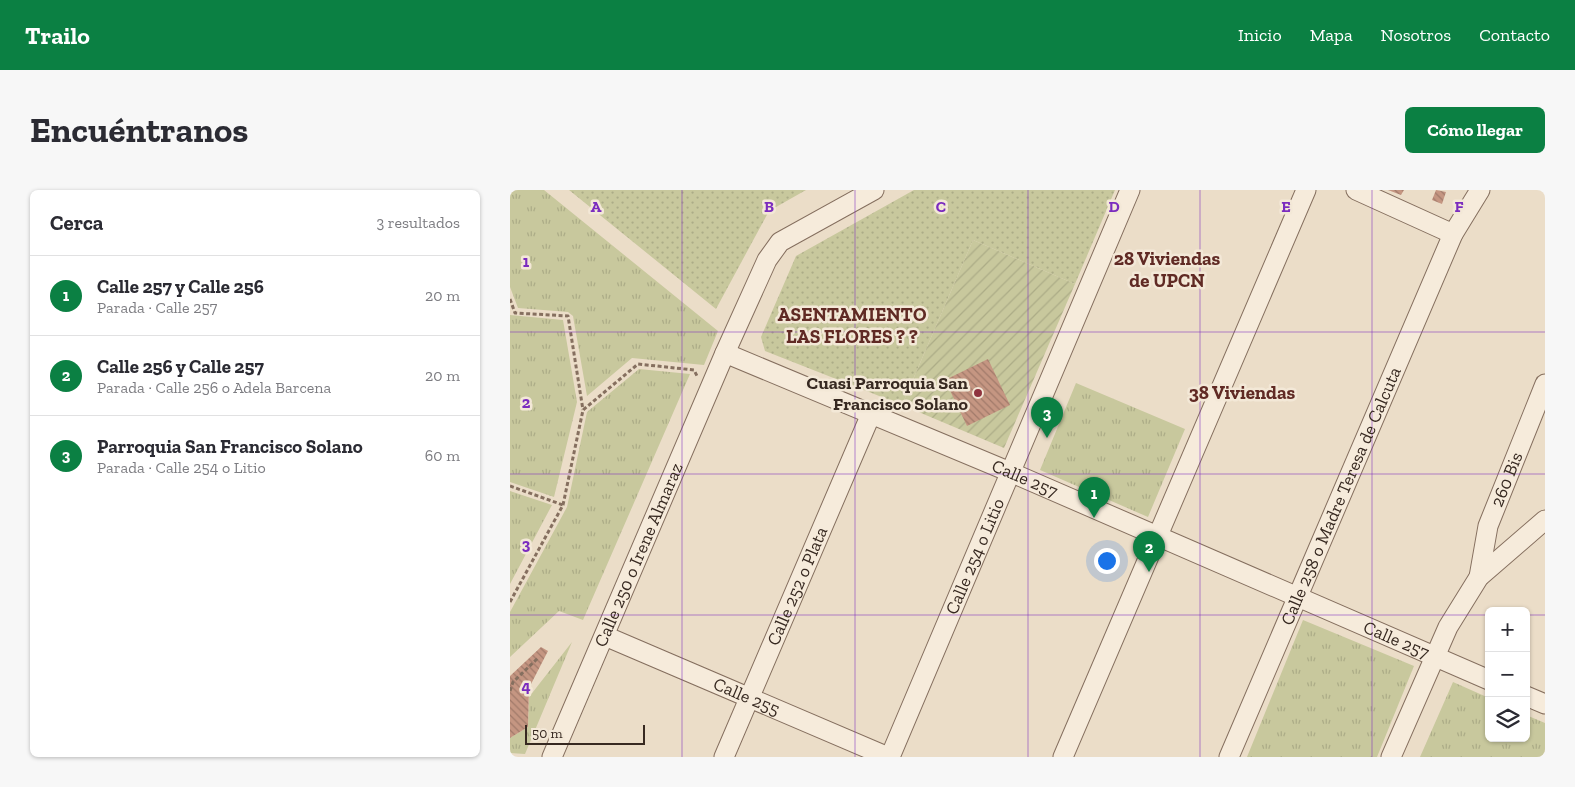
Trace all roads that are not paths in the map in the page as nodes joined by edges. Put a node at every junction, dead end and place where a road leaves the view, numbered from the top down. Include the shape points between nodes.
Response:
1 (874, 190) edge
2 (1130, 190) edge
3 (1306, 190) edge
4 (1356, 190) edge
5 (1480, 190) edge
6 (1453, 234) junction
7 (725, 352) junction
8 (1545, 384) edge
9 (871, 414) junction
10 (1010, 472) junction
11 (1545, 520) edge
12 (1158, 537) junction
13 (1479, 577) junction
14 (1298, 599) junction
15 (605, 636) junction
16 (1434, 658) junction
17 (1485, 678) edge
18 (1528, 697) edge
19 (749, 698) junction
20 (1545, 704) edge
21 (552, 757) edge
22 (724, 757) edge
23 (889, 757) edge
24 (1063, 757) edge
25 (1229, 757) edge
26 (1391, 757) edge

1 - 7 street, Calle 250 o Irene Almaraz via 780,242 767,260
2 - 10 street, Calle 254 o Litio
3 - 12 street
4 - 6 street
5 - 6 street, Calle 258 o Madre Teresa de Calcuta
6 - 14 street, Calle 258 o Madre Teresa de Calcuta
7 - 9 street, Calle 257
7 - 15 street, Calle 250 o Irene Almaraz
8 - 13 street, 260 Bis via 1488,526
9 - 10 street, Calle 257
9 - 19 street, Calle 252 o Plata
10 - 12 street, Calle 257
10 - 23 street, Calle 254 o Litio
11 - 13 street
12 - 14 street, Calle 257
12 - 24 street
13 - 16 street via 1448,627
14 - 16 street, Calle 257
14 - 25 street, Calle 258 o Madre Teresa de Calcuta
15 - 19 street, Calle 255
15 - 21 street, Calle 250 o Irene Almaraz
16 - 17 street, Calle 257
16 - 26 street
18 - 20 street
19 - 22 street, Calle 252 o Plata
19 - 23 street, Calle 255

